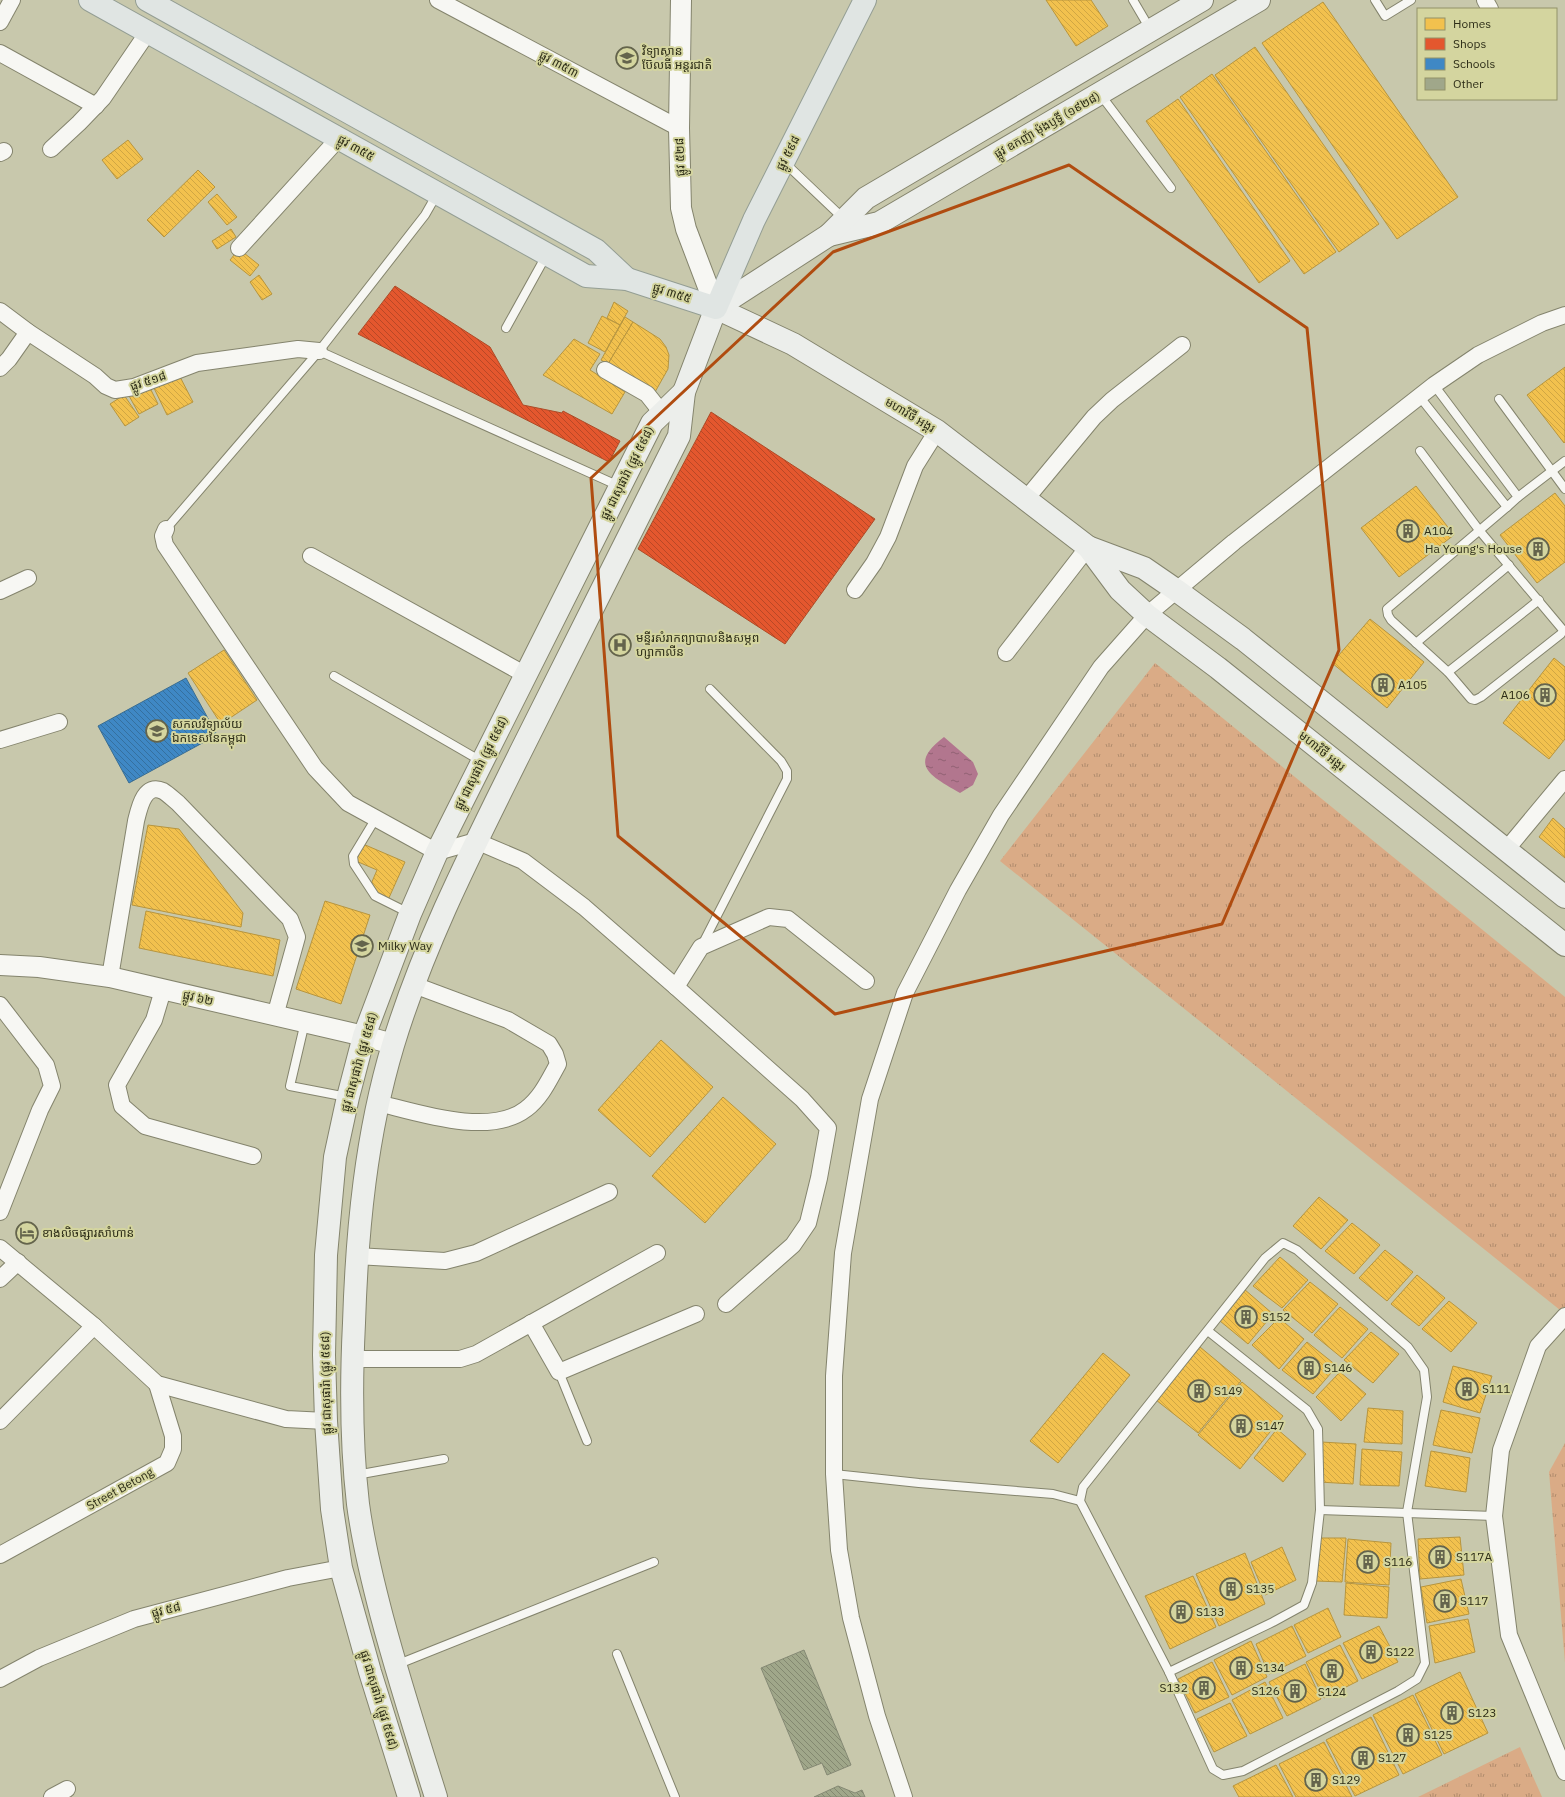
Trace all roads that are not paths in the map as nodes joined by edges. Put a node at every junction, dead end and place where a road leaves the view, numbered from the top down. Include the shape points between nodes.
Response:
1 (12, 0) edge
2 (90, 0) edge
3 (147, 0) edge
4 (438, 0) edge
5 (681, 0) edge
6 (865, 0) edge
7 (1133, 0) edge
8 (1202, 0) edge
9 (1259, 0) edge
10 (1375, 0) edge
11 (1411, 0) edge
12 (0, 22) edge
13 (1151, 30) junction
14 (148, 32) junction
15 (0, 53) edge
16 (1100, 94) junction
17 (96, 106) junction
18 (679, 128) junction
19 (339, 138) junction
20 (51, 149) dead end
21 (783, 162) junction
22 (1172, 188) dead end
23 (437, 193) junction
24 (844, 219) junction
25 (829, 235) junction
26 (239, 248) dead end
27 (547, 254) junction
28 (627, 278) junction
29 (716, 308) junction
30 (0, 311) edge
31 (1565, 315) edge
32 (506, 328) dead end
33 (28, 332) junction
34 (1182, 345) dead end
35 (319, 351) junction
36 (0, 368) edge
37 (605, 370) dead end
38 (1434, 385) junction
39 (684, 392) junction
40 (1419, 396) junction
41 (1499, 399) dead end
42 (662, 413) junction
43 (937, 431) junction
44 (1420, 452) dead end
45 (1565, 461) edge
46 (1551, 471) junction
47 (620, 486) junction
48 (1565, 489) edge
49 (1518, 497) junction
50 (1026, 499) junction
51 (1507, 506) junction
52 (166, 529) joint
53 (1479, 530) junction
54 (1088, 547) junction
55 (311, 556) dead end
56 (1509, 565) junction
57 (28, 578) dead end
58 (855, 590) dead end
59 (1176, 590) junction
60 (0, 591) edge
61 (1539, 600) junction
62 (1147, 615) junction
63 (1416, 643) junction
64 (1006, 653) dead end
65 (1448, 672) junction
66 (526, 675) junction
67 (334, 676) dead end
68 (710, 689) dead end
69 (59, 722) dead end
70 (0, 740) edge
71 (482, 762) junction
72 (1565, 779) edge
73 (376, 818) junction
74 (476, 841) junction
75 (1506, 850) junction
76 (437, 852) junction
77 (1565, 897) edge
78 (410, 914) junction
79 (1565, 945) edge
80 (701, 947) junction
81 (0, 965) edge
82 (110, 978) junction
83 (866, 981) dead end
84 (414, 986) junction
85 (676, 986) junction
86 (163, 990) junction
87 (0, 1005) edge
88 (275, 1016) junction
89 (305, 1022) junction
90 (364, 1036) junction
91 (393, 1044) junction
92 (348, 1097) junction
93 (378, 1103) junction
94 (253, 1156) dead end
95 (609, 1192) dead end
96 (0, 1212) edge
97 (0, 1248) edge
98 (656, 1253) dead end
99 (356, 1256) junction
100 (18, 1262) junction
101 (0, 1279) edge
102 (726, 1304) dead end
103 (696, 1314) dead end
104 (1565, 1316) edge
105 (531, 1323) junction
106 (94, 1326) junction
107 (1208, 1331) junction
108 (352, 1359) junction
109 (559, 1372) junction
110 (157, 1384) junction
111 (326, 1420) junction
112 (0, 1421) edge
113 (587, 1441) dead end
114 (444, 1459) dead end
115 (834, 1474) junction
116 (356, 1475) junction
117 (1080, 1501) junction
118 (1320, 1510) junction
119 (1407, 1512) junction
120 (1494, 1516) junction
121 (0, 1555) edge
122 (654, 1562) dead end
123 (341, 1568) junction
124 (616, 1654) dead end
125 (395, 1665) junction
126 (1169, 1672) junction
127 (0, 1679) edge
128 (1565, 1772) edge
129 (67, 1789) dead end
130 (52, 1797) edge
131 (409, 1797) edge
132 (436, 1797) edge
133 (675, 1797) edge
134 (904, 1797) edge

1 - 12 street
2 - 14 main road, ផ្លូវ ៣៥៥
3 - 28 main road, ផ្លូវ ៣៥៥ via 596,250
4 - 18 street, ផ្លូវ ៣៥៣
5 - 18 street, ផ្លូវ ៥២៨
6 - 21 main road, ផ្លូវ ៥៩៨
7 - 13 lane
8 - 13 main road, ផ្លូវ ឧកញ៉ា ម៉ុងឫទ្ធី (១៩២៨)
9 - 16 main road, ផ្លូវ ឧកញ៉ា ម៉ុងឫទ្ធី (១៩២៨)
10 - 11 lane via 1385,16
13 - 24 main road, ផ្លូវ ឧកញ៉ា ម៉ុងឫទ្ធី (១៩២៨) via 866,198
14 - 17 street
14 - 19 main road, ផ្លូវ ៣៥៥
15 - 17 street
16 - 22 lane
16 - 25 main road, ផ្លូវ ឧកញ៉ា ម៉ុងឫទ្ធី (១៩២៨) via 879,223
17 - 20 street
18 - 29 street, ផ្លូវ ៥២៨ via 681,208 686,229
19 - 23 main road, ផ្លូវ ៣៥៥
19 - 26 street
21 - 24 lane
21 - 29 main road, ផ្លូវ ៥៩៨ via 754,220
23 - 27 main road, ផ្លូវ ៣៥៥
23 - 35 lane via 425,215
24 - 25 main road, ផ្លូវ ឧកញ៉ា ម៉ុងឫទ្ធី (១៩២៨)
25 - 29 main road, ផ្លូវ ឧកញ៉ា ម៉ុងឫទ្ធី (១៩២៨)
27 - 28 main road, ផ្លូវ ៣៥៥ via 586,276
27 - 32 lane
28 - 29 main road, ផ្លូវ ៣៥៥
29 - 39 main road, ផ្លូវ ជាសុផារ៉ា (ផ្លូវ ៥៩៨)
29 - 43 main road, មហាវិថី អង្គរ via 793,344
30 - 33 street, ផ្លូវ ៥១៨
31 - 38 street via 1542,323 1478,355
33 - 35 street, ផ្លូវ ៥១៨ via 115,390 134,387 197,363 298,349
33 - 36 street
34 - 50 street via 1094,417
35 - 47 lane
35 - 52 lane
37 - 42 street via 647,394
38 - 40 street
38 - 49 lane
39 - 42 main road, ផ្លូវ ជាសុផារ៉ា (ផ្លូវ ៥៩៨)
39 - 74 main road, ផ្លូវ ជាសុផារ៉ា (ផ្លូវ ៥៩៨) via 679,436
40 - 51 lane
40 - 59 street
41 - 46 lane
42 - 47 main road, ផ្លូវ ជាសុផារ៉ា (ផ្លូវ ៥៩៨) via 652,422
43 - 50 main road, មហាវិថី អង្គរ
43 - 58 street via 915,466 888,537
44 - 53 lane
45 - 46 lane
46 - 48 lane
46 - 49 lane
47 - 66 main road, ផ្លូវ ជាសុផារ៉ា (ផ្លូវ ៥៩៨)
49 - 51 lane
50 - 54 main road, មហាវិថី អង្គរ
51 - 53 lane
52 - 73 street via 163,536 165,545 315,768 348,803
53 - 56 lane
53 - 63 lane via 1387,609 1391,620
54 - 59 main road, មហាវិថី អង្គរ via 1144,568
54 - 62 main road, មហាវិថី អង្គរ via 1120,590
54 - 64 street
55 - 66 street
56 - 61 lane
56 - 63 lane
57 - 60 street
59 - 62 street
59 - 75 main road, មហាវិថី អង្គរ via 1243,639
61 - 65 lane
61 - 65 lane via 1562,630 1561,634 1475,700 1471,699
62 - 79 main road, មហាវិថី អង្គរ via 1218,668
62 - 115 street via 1101,667 1000,815 905,993 870,1099 843,1253 834,1376
63 - 65 lane
66 - 71 main road, ផ្លូវ ជាសុផារ៉ា (ផ្លូវ ៥៩៨)
67 - 71 lane
68 - 80 lane via 781,761 787,771 787,779
69 - 70 street
71 - 76 main road, ផ្លូវ ជាសុផារ៉ា (ផ្លូវ ៥៩៨)
72 - 75 street
73 - 76 street
73 - 78 lane via 353,856 354,864 375,896
74 - 76 street
74 - 84 main road, ផ្លូវ ជាសុផារ៉ា (ផ្លូវ ៥៩៨)
74 - 85 street via 523,861 584,907
75 - 77 main road, មហាវិថី អង្គរ
76 - 78 main road, ផ្លូវ ជាសុផារ៉ា (ផ្លូវ ៥៩៨)
78 - 90 main road, ផ្លូវ ជាសុផារ៉ា (ផ្លូវ ៥៩៨)
80 - 83 street via 769,917 788,919
80 - 85 street
81 - 82 street, ផ្លូវ ៦២ via 39,967
82 - 86 street, ផ្លូវ ៦២
82 - 88 street via 136,821 146,793 162,790 178,803 290,919 297,937
84 - 91 main road, ផ្លូវ ជាសុផារ៉ា (ផ្លូវ ៥៩៨)
84 - 93 street via 508,1020 548,1044 556,1054 558,1064 543,1091 527,1109 512,1118 494,1122 461,1121
85 - 102 street via 802,1099 828,1128 808,1223 793,1245
86 - 88 street, ផ្លូវ ៦២
86 - 94 street via 154,1020 117,1085 122,1106 145,1126
87 - 96 street via 46,1065 52,1086
88 - 89 street, ផ្លូវ ៦២
89 - 90 street, ផ្លូវ ៦២
89 - 92 lane via 290,1086
90 - 91 street, ផ្លូវ ៦២
90 - 92 main road, ផ្លូវ ជាសុផារ៉ា (ផ្លូវ ៥៩៨)
91 - 93 main road, ផ្លូវ ជាសុផារ៉ា (ផ្លូវ ៥៩៨)
92 - 111 main road, ផ្លូវ ជាសុផារ៉ា (ផ្លូវ ៥៩៨) via 335,1157 326,1255
93 - 99 main road, ផ្លូវ ជាសុផារ៉ា (ផ្លូវ ៥៩៨) via 366,1161
95 - 99 street via 476,1253 444,1261
97 - 100 street
98 - 105 street
99 - 108 main road, ផ្លូវ ជាសុផារ៉ា (ផ្លូវ ៥៩៨)
100 - 101 street
100 - 106 street
103 - 109 street
104 - 120 street via 1538,1346 1500,1450
105 - 108 street via 476,1354 460,1359
105 - 109 street
106 - 110 street
106 - 112 street
107 - 117 lane via 1083,1487
107 - 118 lane via 1307,1410 1318,1429
107 - 119 lane via 1265,1258 1283,1244 1297,1250 1408,1347 1424,1370 1427,1397
108 - 116 main road, ផ្លូវ ជាសុផារ៉ា (ផ្លូវ ៥៩៨)
109 - 113 lane
110 - 111 street via 286,1419
110 - 121 street, Street Betong via 173,1436 173,1449 167,1463
111 - 123 main road, ផ្លូវ ជាសុផារ៉ា (ផ្លូវ ៥៩៨) via 332,1509
114 - 116 lane
115 - 117 lane via 1053,1494
115 - 134 street via 839,1550 851,1618 877,1716
116 - 125 main road, ផ្លូវ ជាសុផារ៉ា (ផ្លូវ ៥៩៨) via 367,1561
117 - 126 lane
118 - 119 lane
118 - 126 lane via 1312,1583 1304,1605
119 - 120 lane
119 - 126 lane via 1425,1663 1418,1679 1398,1692 1243,1771 1223,1775 1213,1769
120 - 128 street via 1509,1635
122 - 125 lane
123 - 127 street, ផ្លូវ ៥៨ via 288,1578 134,1619 39,1658
123 - 131 main road, ផ្លូវ ជាសុផារ៉ា (ផ្លូវ ៥៩៨)
124 - 133 lane
125 - 132 main road, ផ្លូវ ជាសុផារ៉ា (ផ្លូវ ៥៩៨)
129 - 130 street

